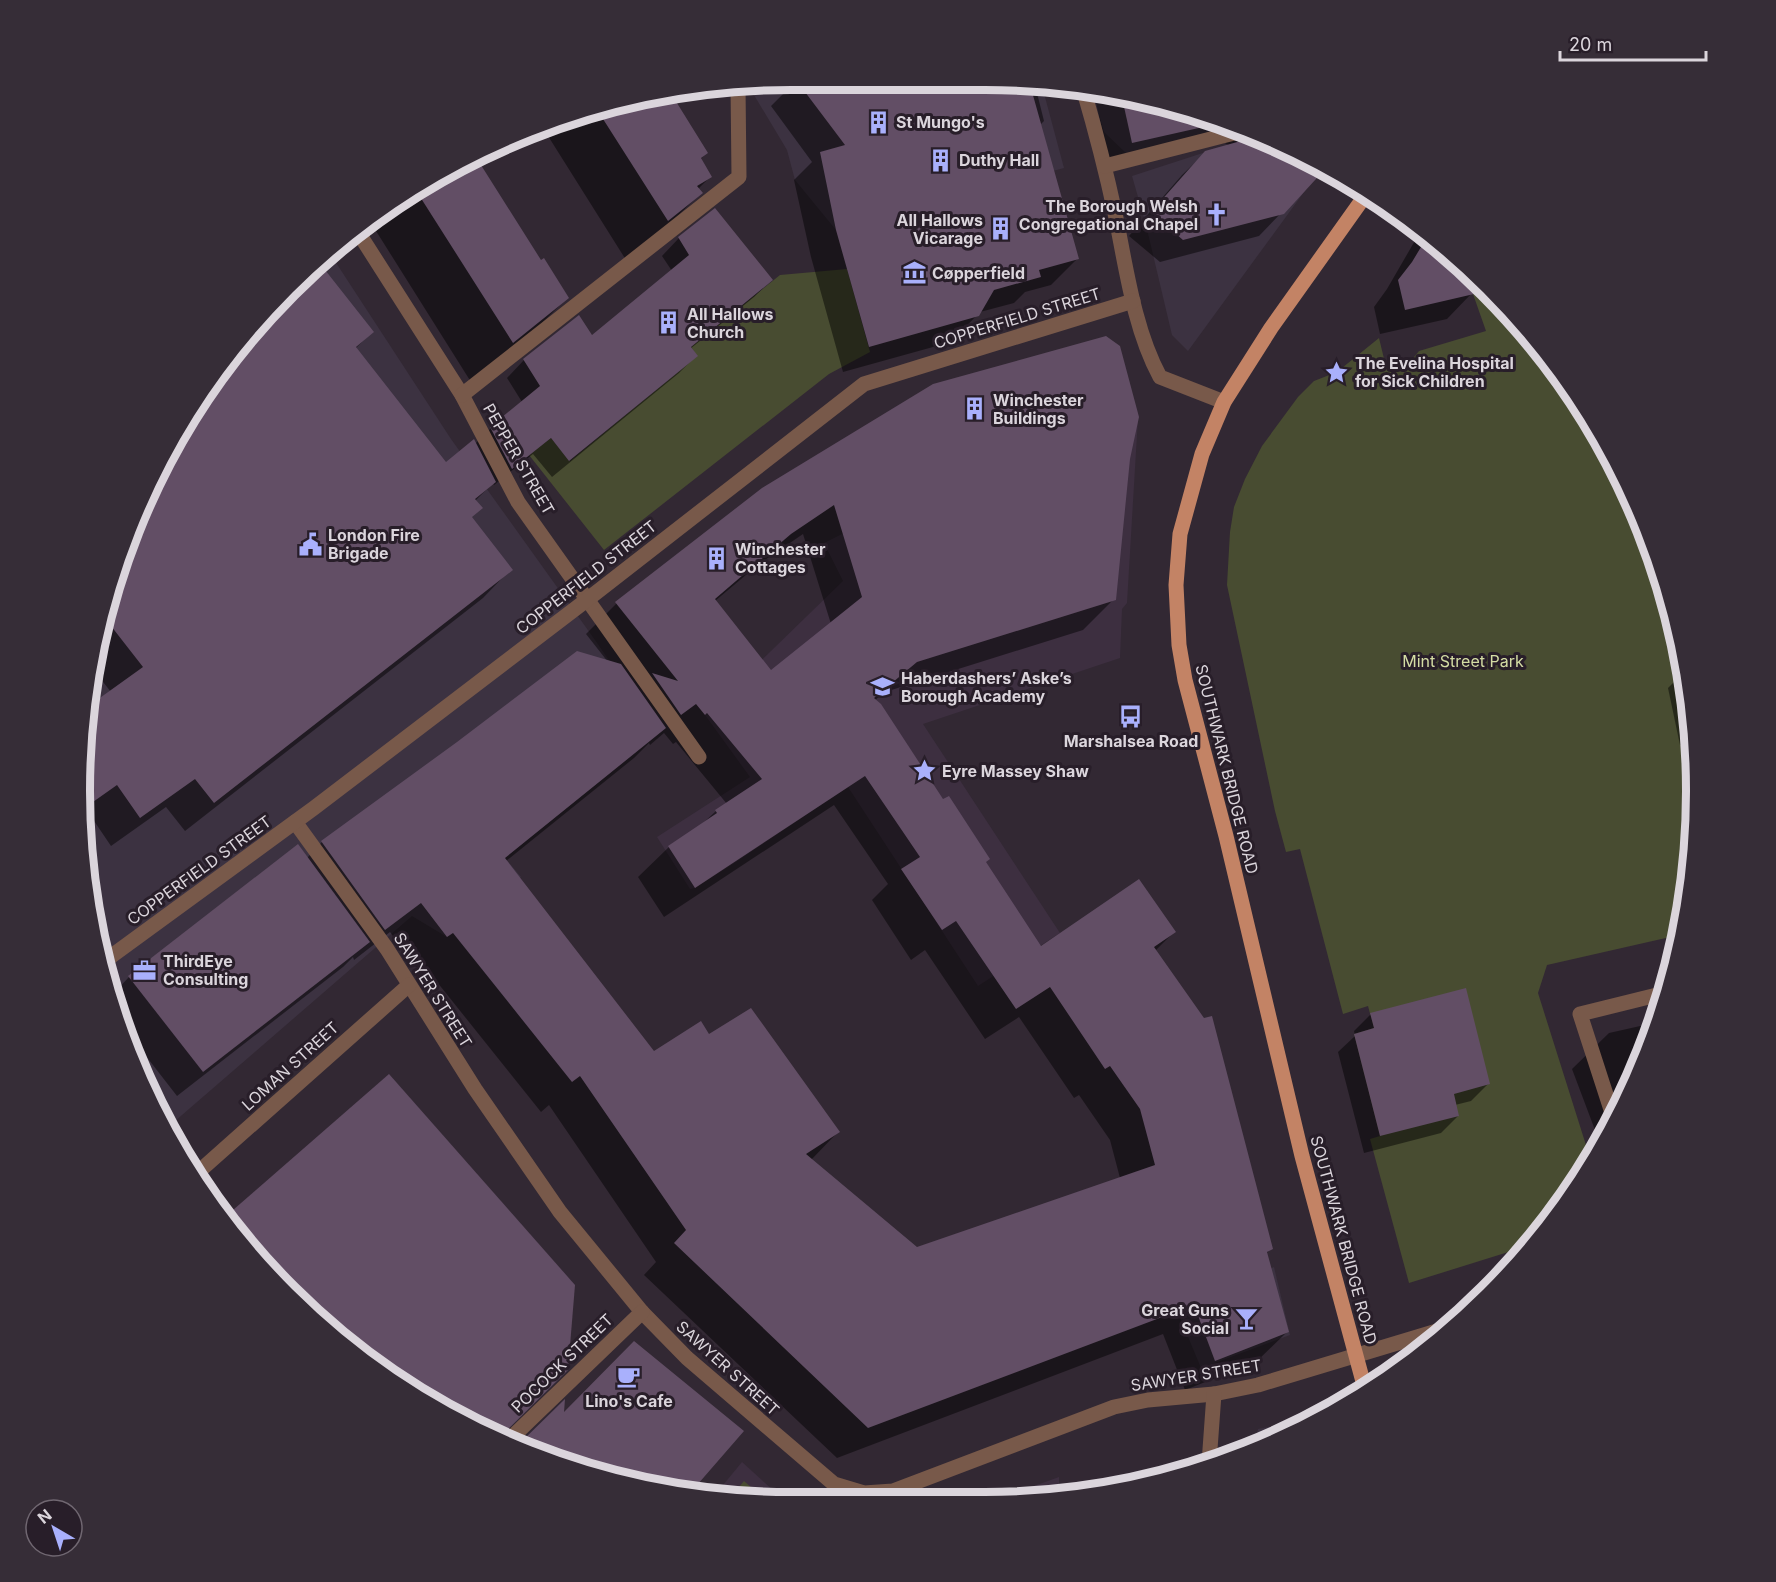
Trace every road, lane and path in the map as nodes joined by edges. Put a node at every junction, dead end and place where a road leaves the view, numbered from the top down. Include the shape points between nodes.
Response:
1 (738, 93) edge
2 (1086, 97) edge
3 (1229, 134) edge
4 (1105, 166) junction
5 (1362, 201) edge
6 (361, 237) edge
7 (1133, 301) junction
8 (462, 395) junction
9 (1224, 402) junction
10 (588, 599) junction
11 (699, 757) dead end
12 (295, 822) junction
13 (110, 957) edge
14 (409, 985) junction
15 (1655, 995) edge
16 (1610, 1108) edge
17 (201, 1169) edge
18 (642, 1312) junction
19 (1428, 1334) edge
20 (1356, 1355) junction
21 (1363, 1381) edge
22 (1214, 1394) junction
23 (514, 1435) edge
24 (1210, 1455) edge
25 (861, 1492) edge
26 (878, 1492) edge

1 - 8 street via 739,177
2 - 4 street
3 - 4 street
4 - 7 street
5 - 9 main road, SOUTHWARK BRIDGE ROAD via 1266,335
6 - 8 street, PEPPER STREET
7 - 9 street via 1151,361 1160,377
7 - 10 street, COPPERFIELD STREET via 864,384
8 - 10 street, PEPPER STREET via 519,502
9 - 20 main road, SOUTHWARK BRIDGE ROAD via 1202,454 1180,534 1176,585 1179,645 1302,1156
10 - 11 street, PEPPER STREET
10 - 12 street, COPPERFIELD STREET
12 - 13 street, COPPERFIELD STREET
12 - 14 street, SAWYER STREET
14 - 17 street, LOMAN STREET
14 - 18 street, SAWYER STREET via 560,1212
15 - 16 street via 1580,1014
18 - 23 street, POCOCK STREET
18 - 25 street, SAWYER STREET via 687,1359 834,1484
19 - 20 street, SAWYER STREET
20 - 21 main road, SOUTHWARK BRIDGE ROAD
20 - 22 street, SAWYER STREET
22 - 24 street
22 - 26 street, SAWYER STREET via 1114,1407 893,1491

